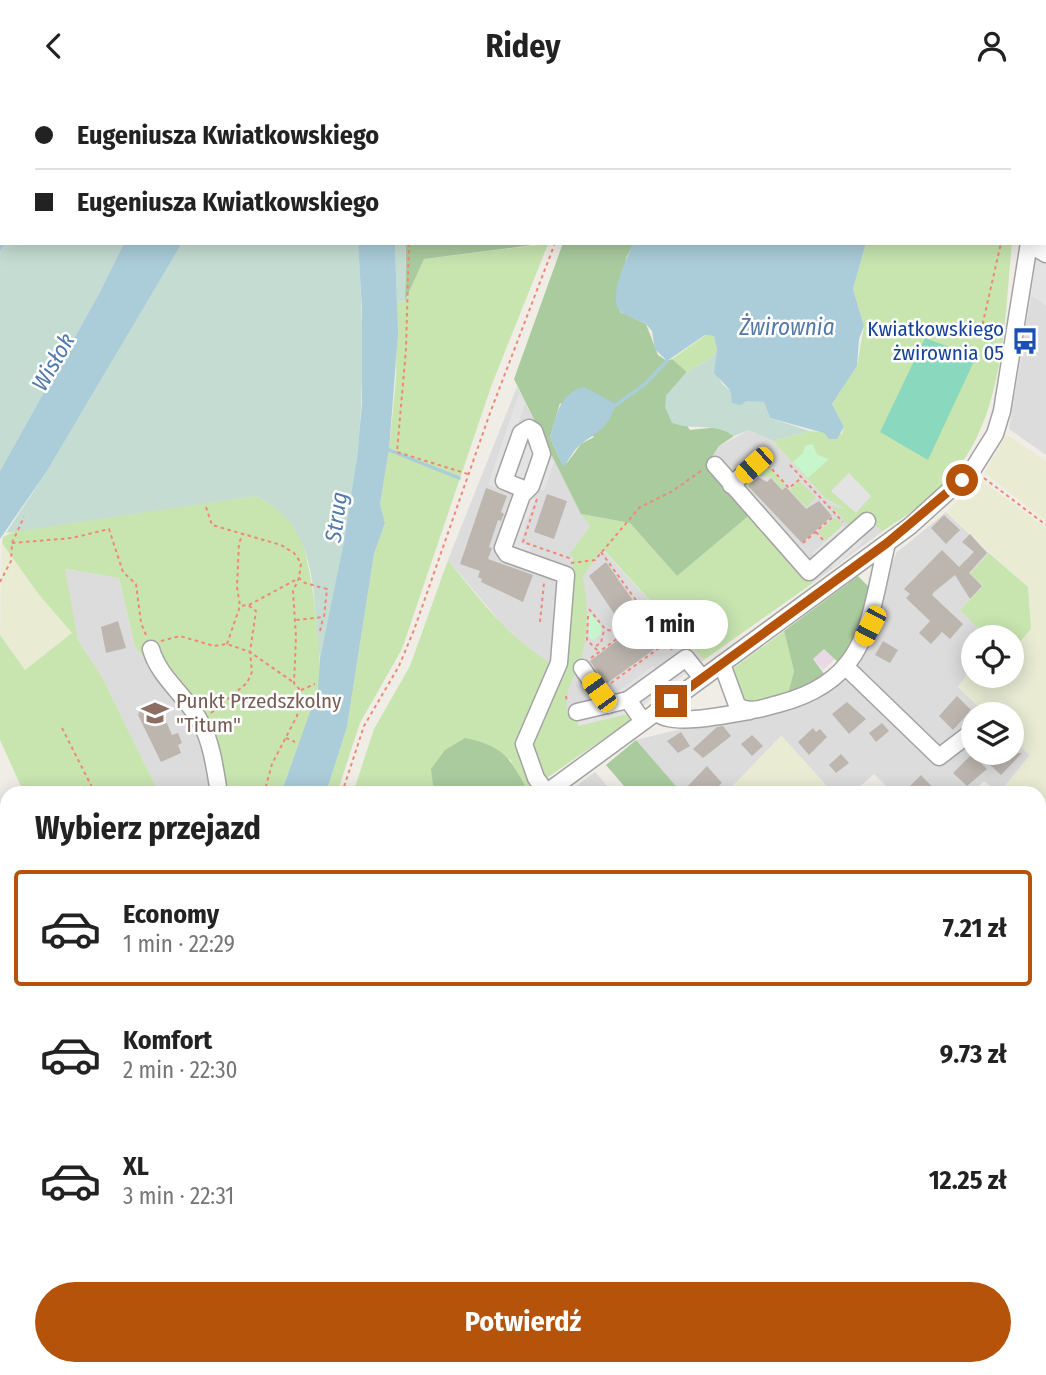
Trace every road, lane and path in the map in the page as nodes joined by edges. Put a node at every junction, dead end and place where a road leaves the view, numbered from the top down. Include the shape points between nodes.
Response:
1 (409, 245) edge
2 (554, 245) edge
3 (1001, 245) edge
4 (1029, 245) edge
5 (1031, 245) edge
6 (1046, 254) edge
7 (981, 331) dead end
8 (715, 465) joint
9 (754, 465) joint
10 (789, 465) dead end
11 (973, 469) junction
12 (468, 475) junction
13 (801, 478) junction
14 (732, 485) junction
15 (533, 490) joint
16 (206, 507) dead end
17 (836, 515) junction
18 (24, 517) dead end
19 (867, 520) dead end
20 (1046, 525) edge
21 (816, 532) junction
22 (243, 533) junction
23 (853, 533) junction
24 (824, 542) dead end
25 (12, 543) junction
26 (803, 543) dead end
27 (887, 543) junction
28 (600, 551) junction
29 (572, 559) dead end
30 (563, 563) dead end
31 (816, 566) junction
32 (545, 575) dead end
33 (299, 578) junction
34 (0, 582) edge
35 (831, 585) junction
36 (248, 605) junction
37 (240, 606) junction
38 (589, 609) dead end
39 (588, 616) dead end
40 (324, 617) junction
41 (296, 620) junction
42 (540, 622) dead end
43 (605, 629) junction
44 (320, 631) dead end
45 (626, 632) dead end
46 (622, 634) junction
47 (667, 643) junction
48 (226, 644) junction
49 (150, 646) junction
50 (595, 647) junction
51 (250, 652) junction
52 (599, 652) junction
53 (648, 657) junction
54 (681, 662) junction
55 (653, 664) dead end
56 (722, 664) junction
57 (582, 668) joint
58 (847, 668) junction
59 (624, 674) junction
60 (702, 678) junction
61 (629, 682) dead end
62 (294, 683) junction
63 (315, 684) dead end
64 (300, 690) junction
65 (603, 699) junction
66 (628, 700) junction
67 (751, 711) junction
68 (576, 712) dead end
69 (649, 716) junction
70 (201, 723) junction
71 (62, 728) dead end
72 (285, 738) junction
73 (961, 740) edge
74 (295, 742) dead end
75 (92, 786) edge
76 (218, 786) edge
77 (266, 786) edge
78 (344, 786) edge
79 (542, 786) edge
80 (554, 786) edge

1 - 12 path via 397,452
2 - 12 path
3 - 7 path
4 - 11 street via 1002,411 995,434
5 - 6 street
8 - 14 street
8 - 28 path via 640,507
9 - 13 path via 770,467 789,488
9 - 14 street
10 - 13 path
11 - 20 path
11 - 27 street
12 - 78 path via 402,658 364,726
13 - 17 path
14 - 31 street via 809,572
15 - 29 path via 523,542
15 - 79 street via 504,552 566,575 559,663 524,744
16 - 22 path via 212,525
17 - 21 path
17 - 23 path
18 - 25 path
19 - 23 street
21 - 24 path
21 - 26 path
22 - 33 path via 295,553 301,563
22 - 37 path
23 - 31 street
25 - 34 path via 12,561
25 - 49 path via 72,538 108,529 123,572 135,585
27 - 35 street
27 - 58 street via 870,626
28 - 30 path via 595,560
28 - 47 path
31 - 35 street
32 - 42 path
33 - 36 path
33 - 40 path via 327,589
33 - 41 path via 293,591
35 - 56 street
36 - 37 path
36 - 51 path via 256,611
37 - 48 path
38 - 43 path
39 - 50 path via 587,640
40 - 41 path
40 - 44 path
41 - 62 path
43 - 46 path
43 - 50 path
45 - 46 path
46 - 52 path
47 - 53 path
47 - 54 path
48 - 49 path via 214,646 180,636
48 - 51 path
49 - 70 street via 160,671
50 - 52 path
51 - 62 path
51 - 70 path via 252,672 247,684
52 - 57 path
53 - 55 path
53 - 59 path
54 - 60 street via 686,658
54 - 66 street
56 - 60 street
56 - 67 street via 737,705
57 - 65 street
58 - 67 street via 788,701
58 - 73 street via 939,757
59 - 61 path
59 - 65 path
60 - 69 street
62 - 64 path
63 - 64 path
64 - 72 path via 297,716
65 - 66 street
65 - 68 street
66 - 69 street
67 - 69 street via 680,720
69 - 80 street
70 - 76 street
71 - 75 path
72 - 74 path
72 - 77 path

